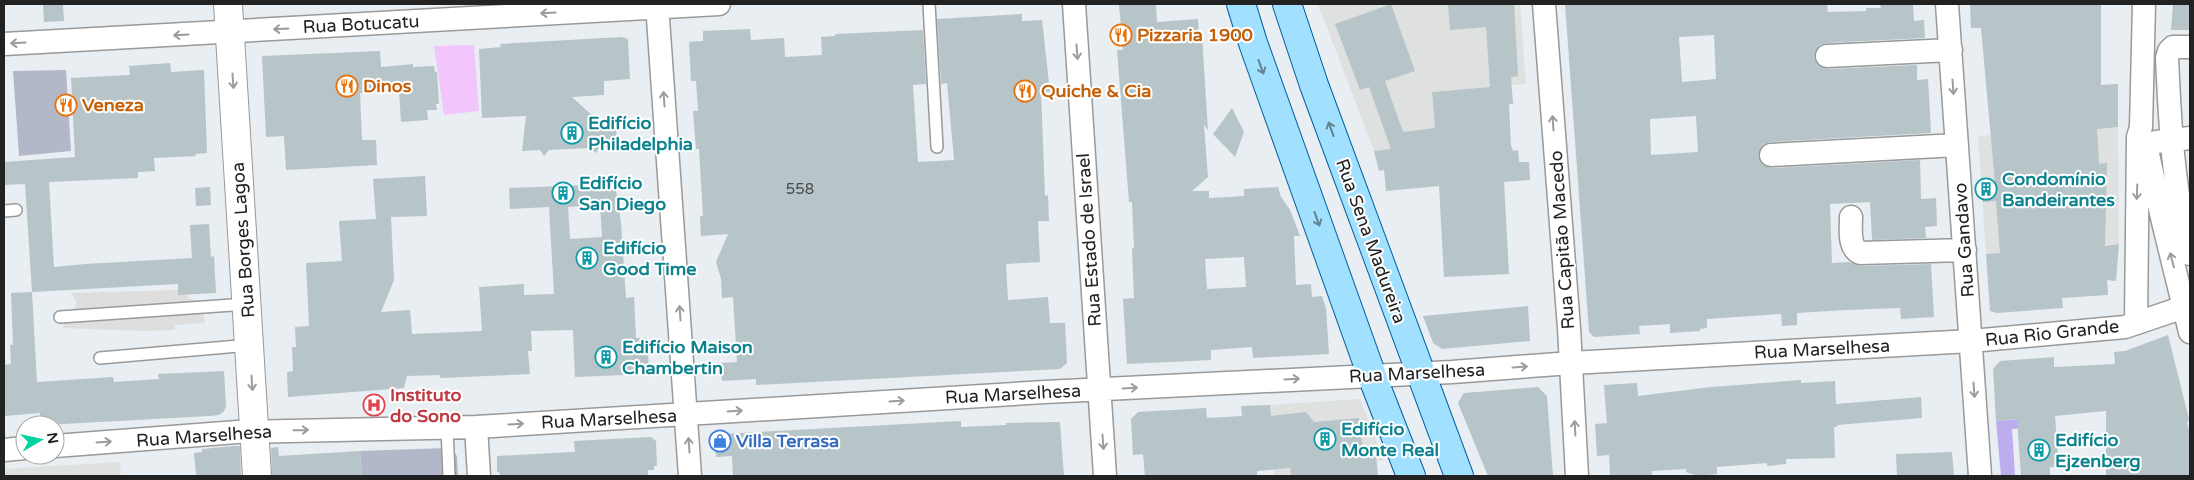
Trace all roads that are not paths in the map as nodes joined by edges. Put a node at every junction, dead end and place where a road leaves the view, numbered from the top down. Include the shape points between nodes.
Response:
1 (228, 4) edge
2 (719, 4) edge
3 (929, 4) edge
4 (1074, 4) edge
5 (1241, 4) edge
6 (1287, 4) edge
7 (1544, 4) edge
8 (1948, 4) edge
9 (2144, 4) edge
10 (658, 5) edge
11 (230, 32) junction
12 (4, 44) edge
13 (2190, 47) edge
14 (1951, 50) junction
15 (1827, 56) dead end
16 (2142, 138) junction
17 (2180, 139) edge
18 (1957, 145) junction
19 (937, 148) dead end
20 (1771, 154) dead end
21 (4, 210) edge
22 (16, 210) dead end
23 (1851, 217) dead end
24 (1965, 250) junction
25 (2190, 254) edge
26 (247, 304) junction
27 (2187, 306) edge
28 (60, 317) dead end
29 (2136, 323) junction
30 (2190, 332) edge
31 (1971, 341) junction
32 (250, 345) junction
33 (100, 358) dead end
34 (1571, 363) junction
35 (1419, 373) junction
36 (1372, 376) junction
37 (1100, 389) junction
38 (686, 414) junction
39 (447, 427) junction
40 (476, 427) junction
41 (255, 431) junction
42 (65, 445) edge
43 (257, 476) edge
44 (449, 476) edge
45 (479, 476) edge
46 (690, 476) edge
47 (1105, 476) edge
48 (1411, 476) edge
49 (1459, 476) edge
50 (1578, 476) edge
51 (1980, 476) edge

1 - 11 street, Rua Borges Lagoa
2 - 10 street, Rua Botucatu
3 - 19 lane
4 -> 37 street, Rua Estado de Israel
5 -> 36 main road
35 -> 6 main road, Rua Sena Madureira
34 -> 7 street, Rua Capitão Macedo
8 - 14 street, Rua Gandavo
9 - 16 street
10 -> 11 street, Rua Botucatu
38 -> 10 street
11 -> 12 street, Rua Botucatu
11 -> 26 street, Rua Borges Lagoa
13 - 17 street via 2172,47 2169,51
14 - 15 street
14 -> 18 street, Rua Gandavo
16 - 17 street
27 -> 16 street
16 -> 29 street
17 - 25 street via 2180,216
18 - 20 street
18 - 24 street, Rua Gandavo
21 - 22 lane
23 - 24 street via 1852,243 1860,253
24 - 31 street, Rua Gandavo
26 - 28 lane
26 - 32 street, Rua Borges Lagoa
27 - 29 street, Rua Rio Grande
27 - 30 street
29 - 31 street, Rua Rio Grande via 2116,328
31 - 34 street, Rua Marselhesa
31 -> 51 street, Rua Gandavo
32 - 33 lane
32 -> 41 street, Rua Borges Lagoa
35 -> 34 street, Rua Marselhesa
50 -> 34 street, Rua Capitão Macedo
35 - 36 street, Rua Marselhesa
35 - 49 main road, Rua Sena Madureira
37 -> 36 street, Rua Marselhesa
36 - 48 main road
38 -> 37 street, Rua Marselhesa
37 -> 47 street, Rua Estado de Israel
40 -> 38 street, Rua Marselhesa
46 -> 38 street
39 - 40 street, Rua Marselhesa
41 -> 39 street, Rua Marselhesa
39 - 44 lane
40 - 45 street
42 -> 41 street, Rua Marselhesa
41 - 43 street, Rua Borges Lagoa

